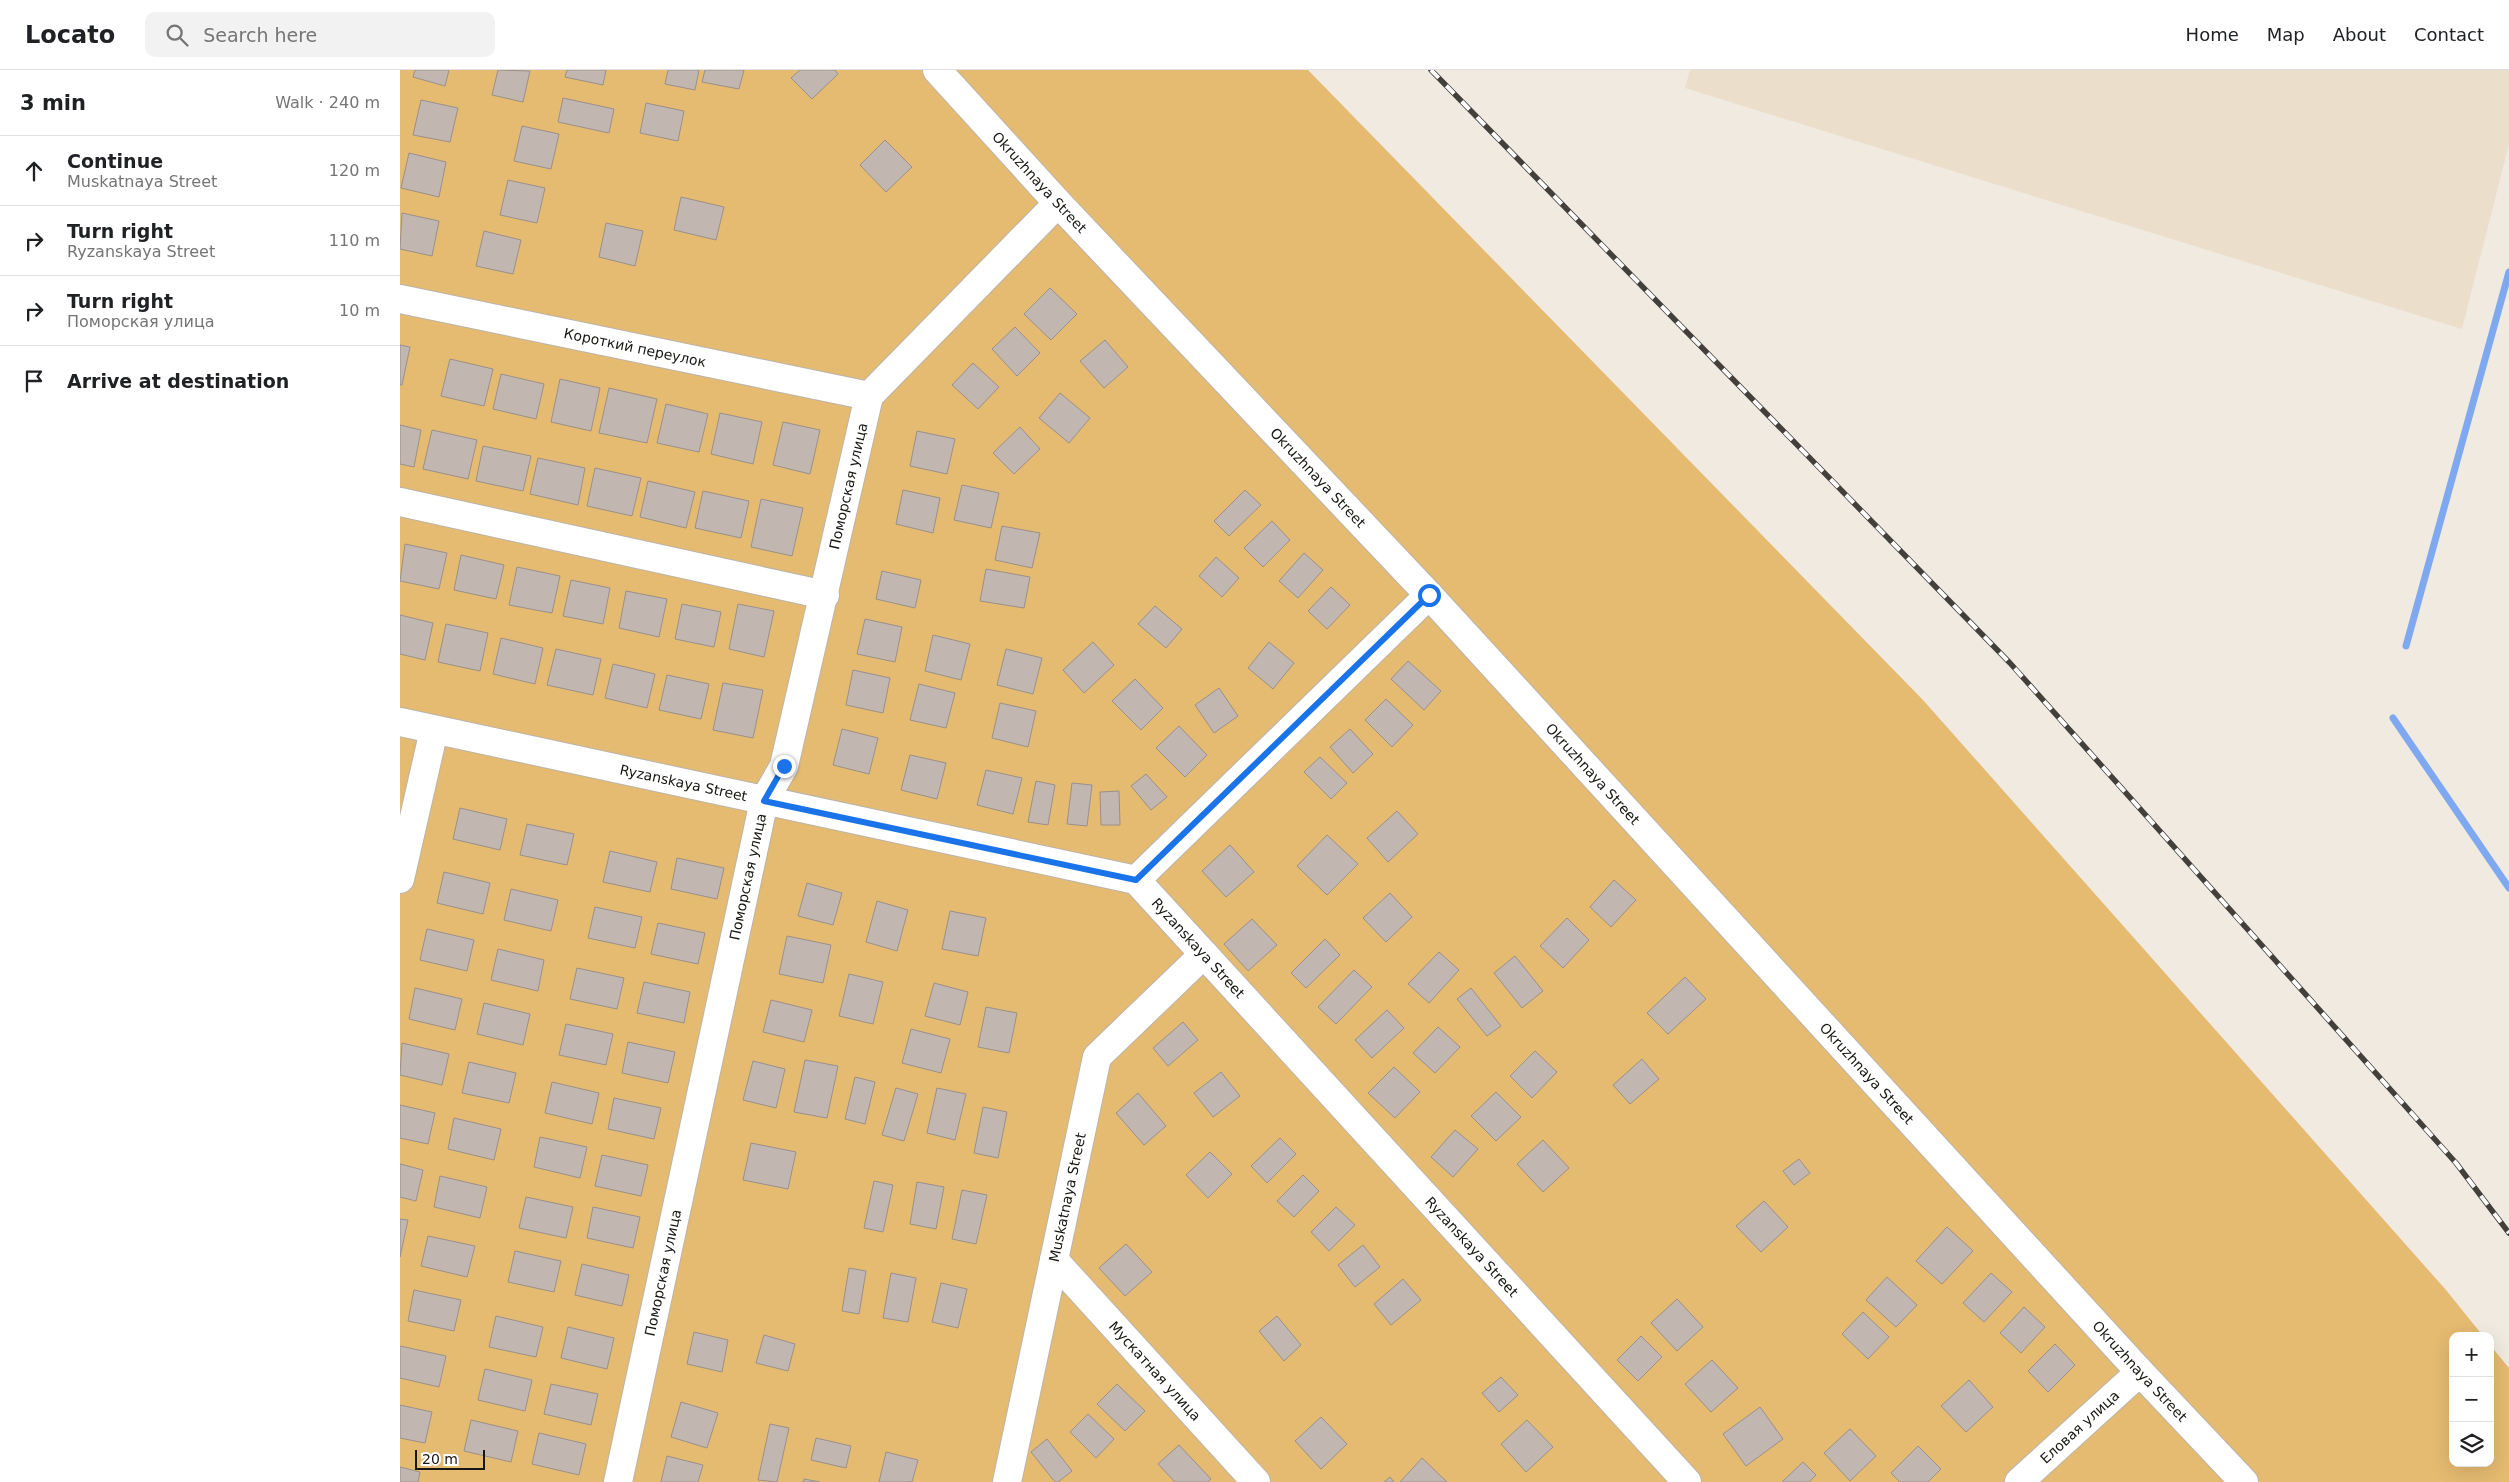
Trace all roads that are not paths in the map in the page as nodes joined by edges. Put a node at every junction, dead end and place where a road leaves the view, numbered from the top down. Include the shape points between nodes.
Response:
1 (937, 70) edge
2 (1058, 203) junction
3 (400, 299) edge
4 (869, 396) junction
5 (400, 502) edge
6 (825, 595) junction
7 (1429, 595) junction
8 (400, 722) edge
9 (434, 730) junction
10 (764, 801) junction
11 (400, 880) edge
12 (1136, 880) junction
13 (1204, 954) junction
14 (1054, 1260) junction
15 (2140, 1372) junction
16 (618, 1482) edge
17 (1006, 1482) edge
18 (1256, 1482) edge
19 (1687, 1482) edge
20 (2019, 1482) edge
21 (2244, 1482) edge

1 - 2 street, Okruzhnaya Street
2 - 4 street
2 - 7 street, Okruzhnaya Street
3 - 4 street, Короткий переулок
4 - 6 street, Поморская улица
5 - 6 street
6 - 10 street, Поморская улица via 784,766
7 - 12 street
7 - 15 street, Okruzhnaya Street
8 - 9 street, Ryzanskaya Street
9 - 10 street, Ryzanskaya Street
9 - 11 street
10 - 12 street, Ryzanskaya Street
10 - 16 street, Поморская улица
12 - 13 street, Ryzanskaya Street
13 - 14 street, Muskatnaya Street via 1097,1057
13 - 19 street, Ryzanskaya Street
14 - 17 street, Muskatnaya Street
14 - 18 street, Мускатная улица
15 - 20 street, Еловая улица
15 - 21 street, Okruzhnaya Street

